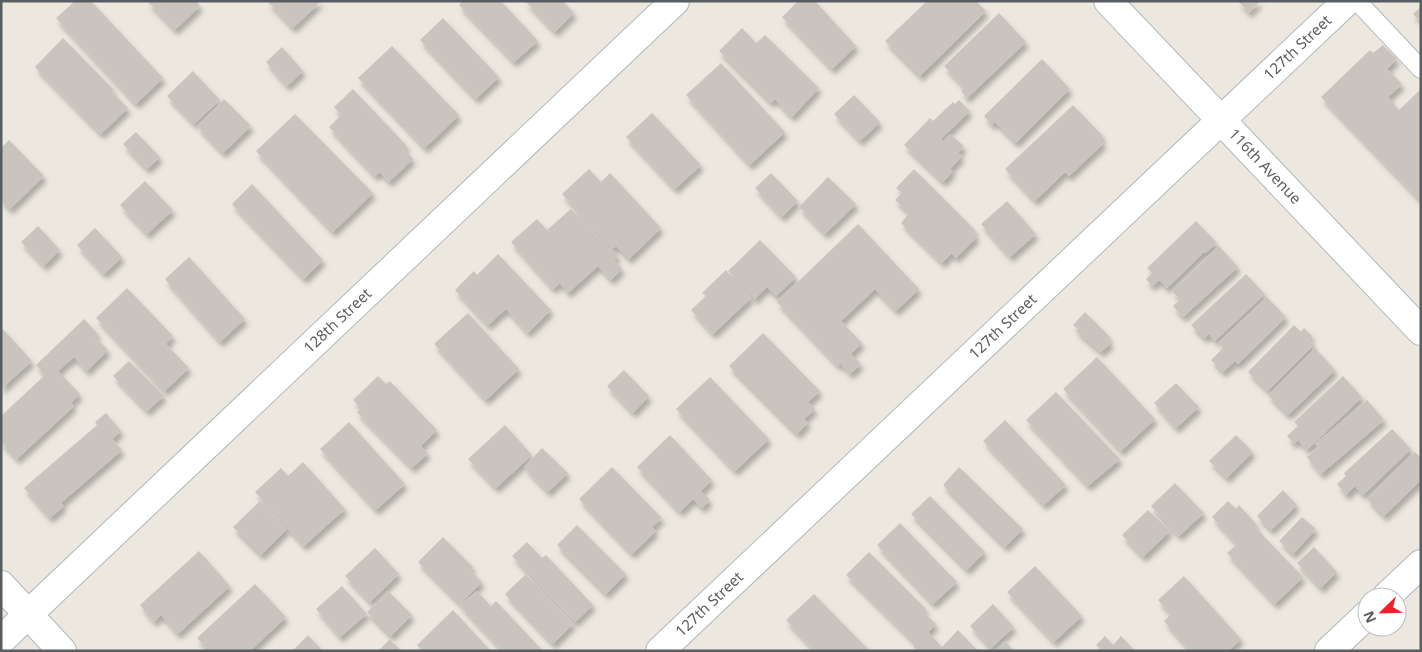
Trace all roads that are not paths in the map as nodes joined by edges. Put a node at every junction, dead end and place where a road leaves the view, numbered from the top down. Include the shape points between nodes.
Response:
1 (675, 1) edge
2 (1108, 1) edge
3 (1347, 1) edge
4 (1357, 1) edge
5 (1421, 69) edge
6 (1221, 120) junction
7 (1421, 331) edge
8 (1421, 564) edge
9 (1, 586) edge
10 (1397, 587) edge
11 (28, 614) junction
12 (1357, 625) edge
13 (1, 640) edge
14 (62, 651) edge
15 (660, 651) edge
16 (1330, 651) edge

1 - 11 street, 128th Street
2 - 6 street, 116th Avenue
3 - 6 street, 127th Street
4 - 5 lane
6 - 7 street, 116th Avenue
6 - 15 street, 127th Street
8 - 10 street
9 - 11 street
11 - 13 street, 128th Street
11 - 14 street
12 - 16 street

